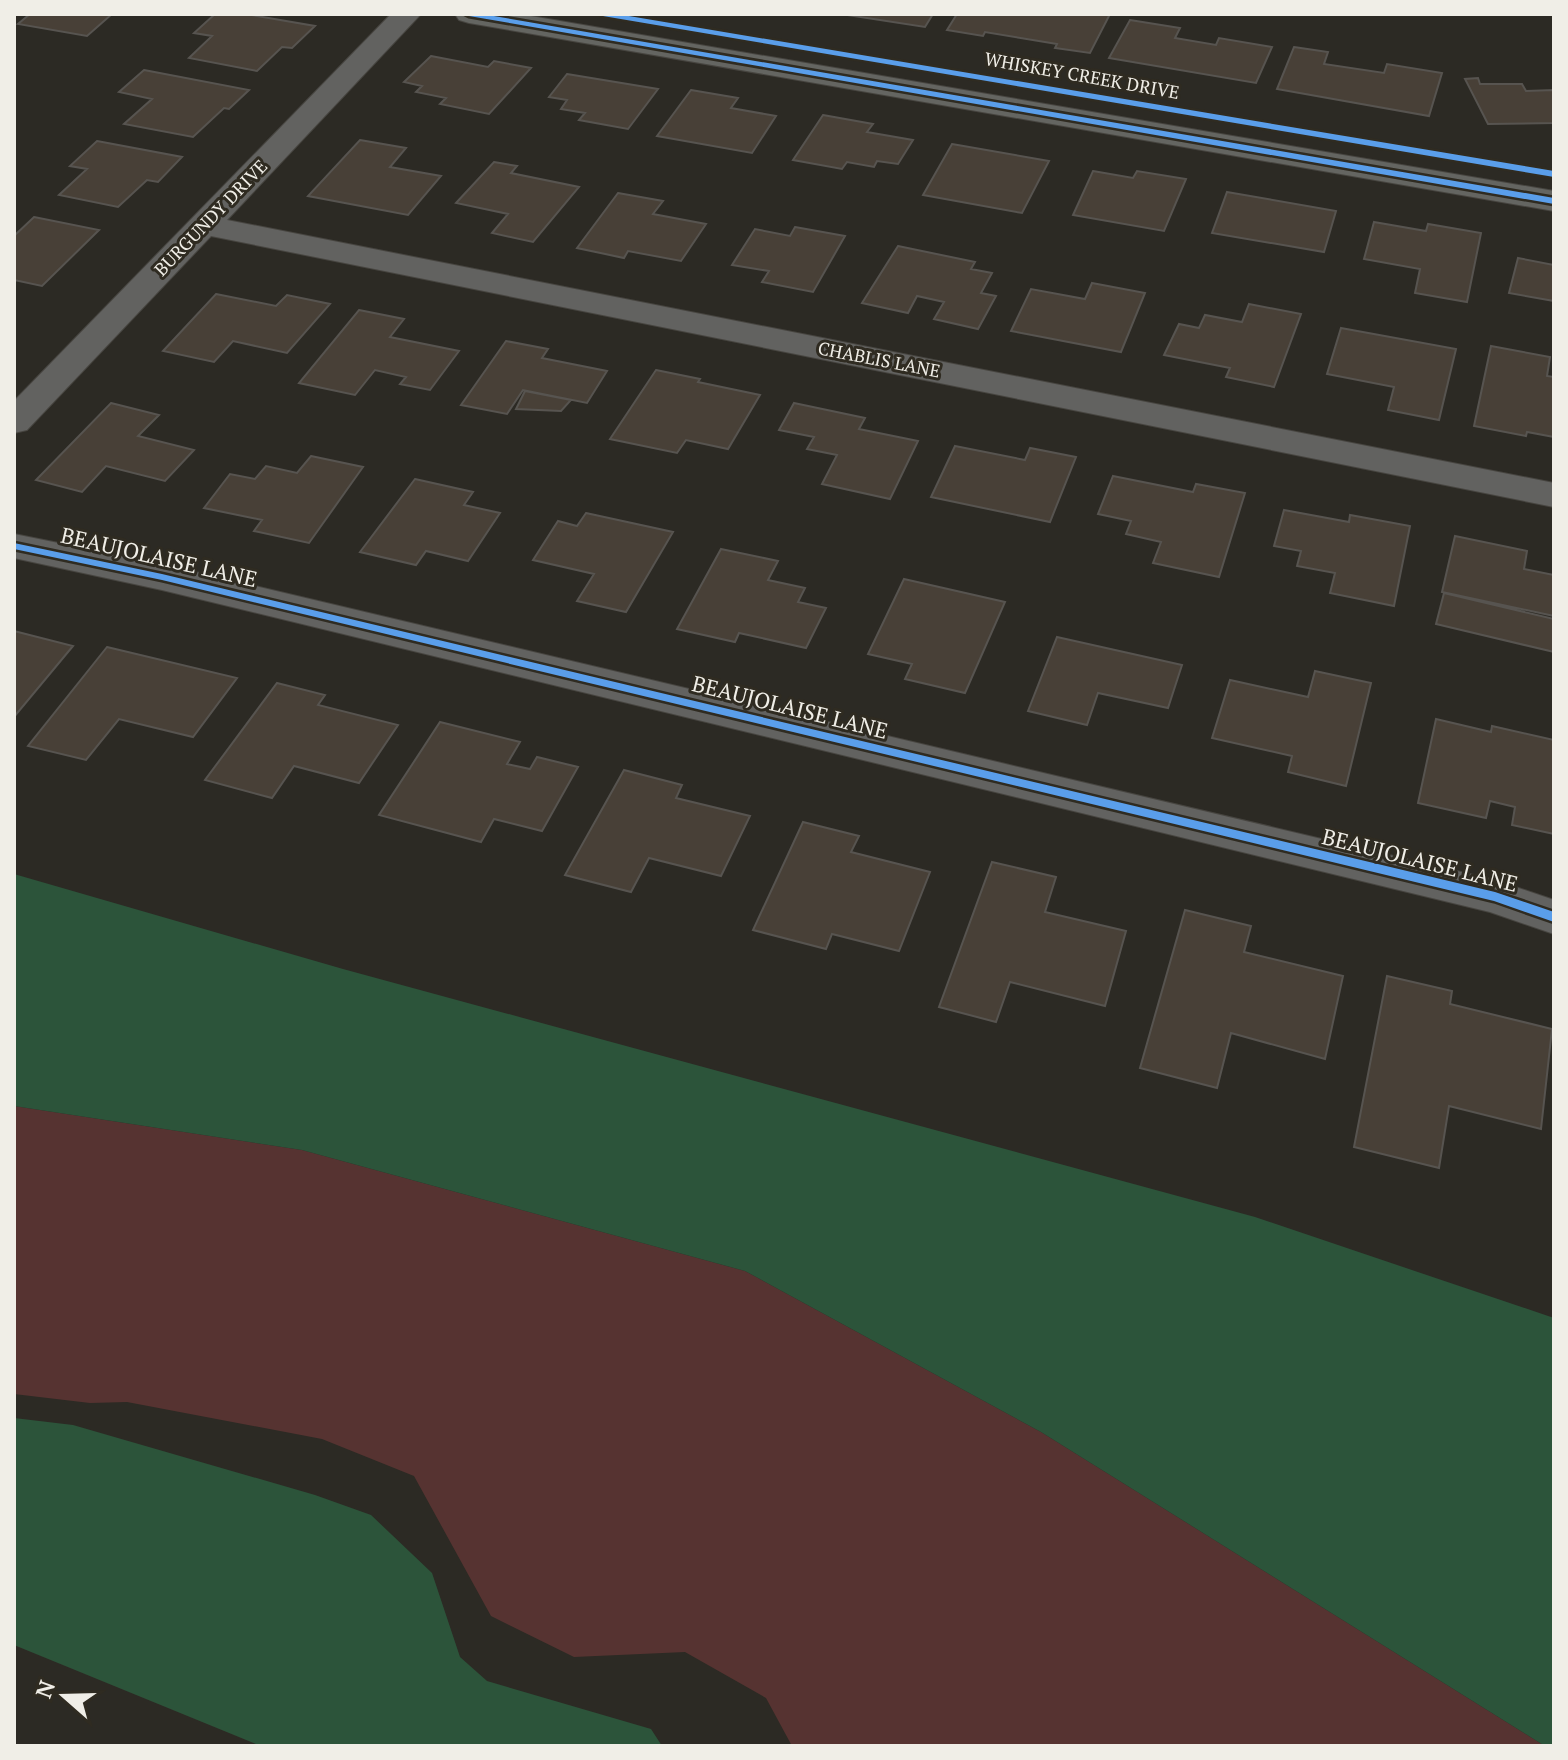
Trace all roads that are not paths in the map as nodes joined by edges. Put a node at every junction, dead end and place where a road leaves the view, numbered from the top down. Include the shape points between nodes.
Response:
1 (407, 14) edge
2 (469, 14) edge
3 (603, 14) edge
4 (1554, 174) edge
5 (1554, 201) edge
6 (204, 225) junction
7 (14, 422) edge
8 (1554, 495) edge
9 (14, 546) edge
10 (1554, 917) edge

1 - 6 street, BURGUNDY DRIVE
2 - 5 street, WHISKEY CREEK DRIVE
3 - 4 street, WHISKEY CREEK DRIVE
6 - 7 street, BURGUNDY DRIVE
6 - 8 street, CHABLIS LANE
9 - 10 street, BEAUJOLAISE LANE via 1448,886

